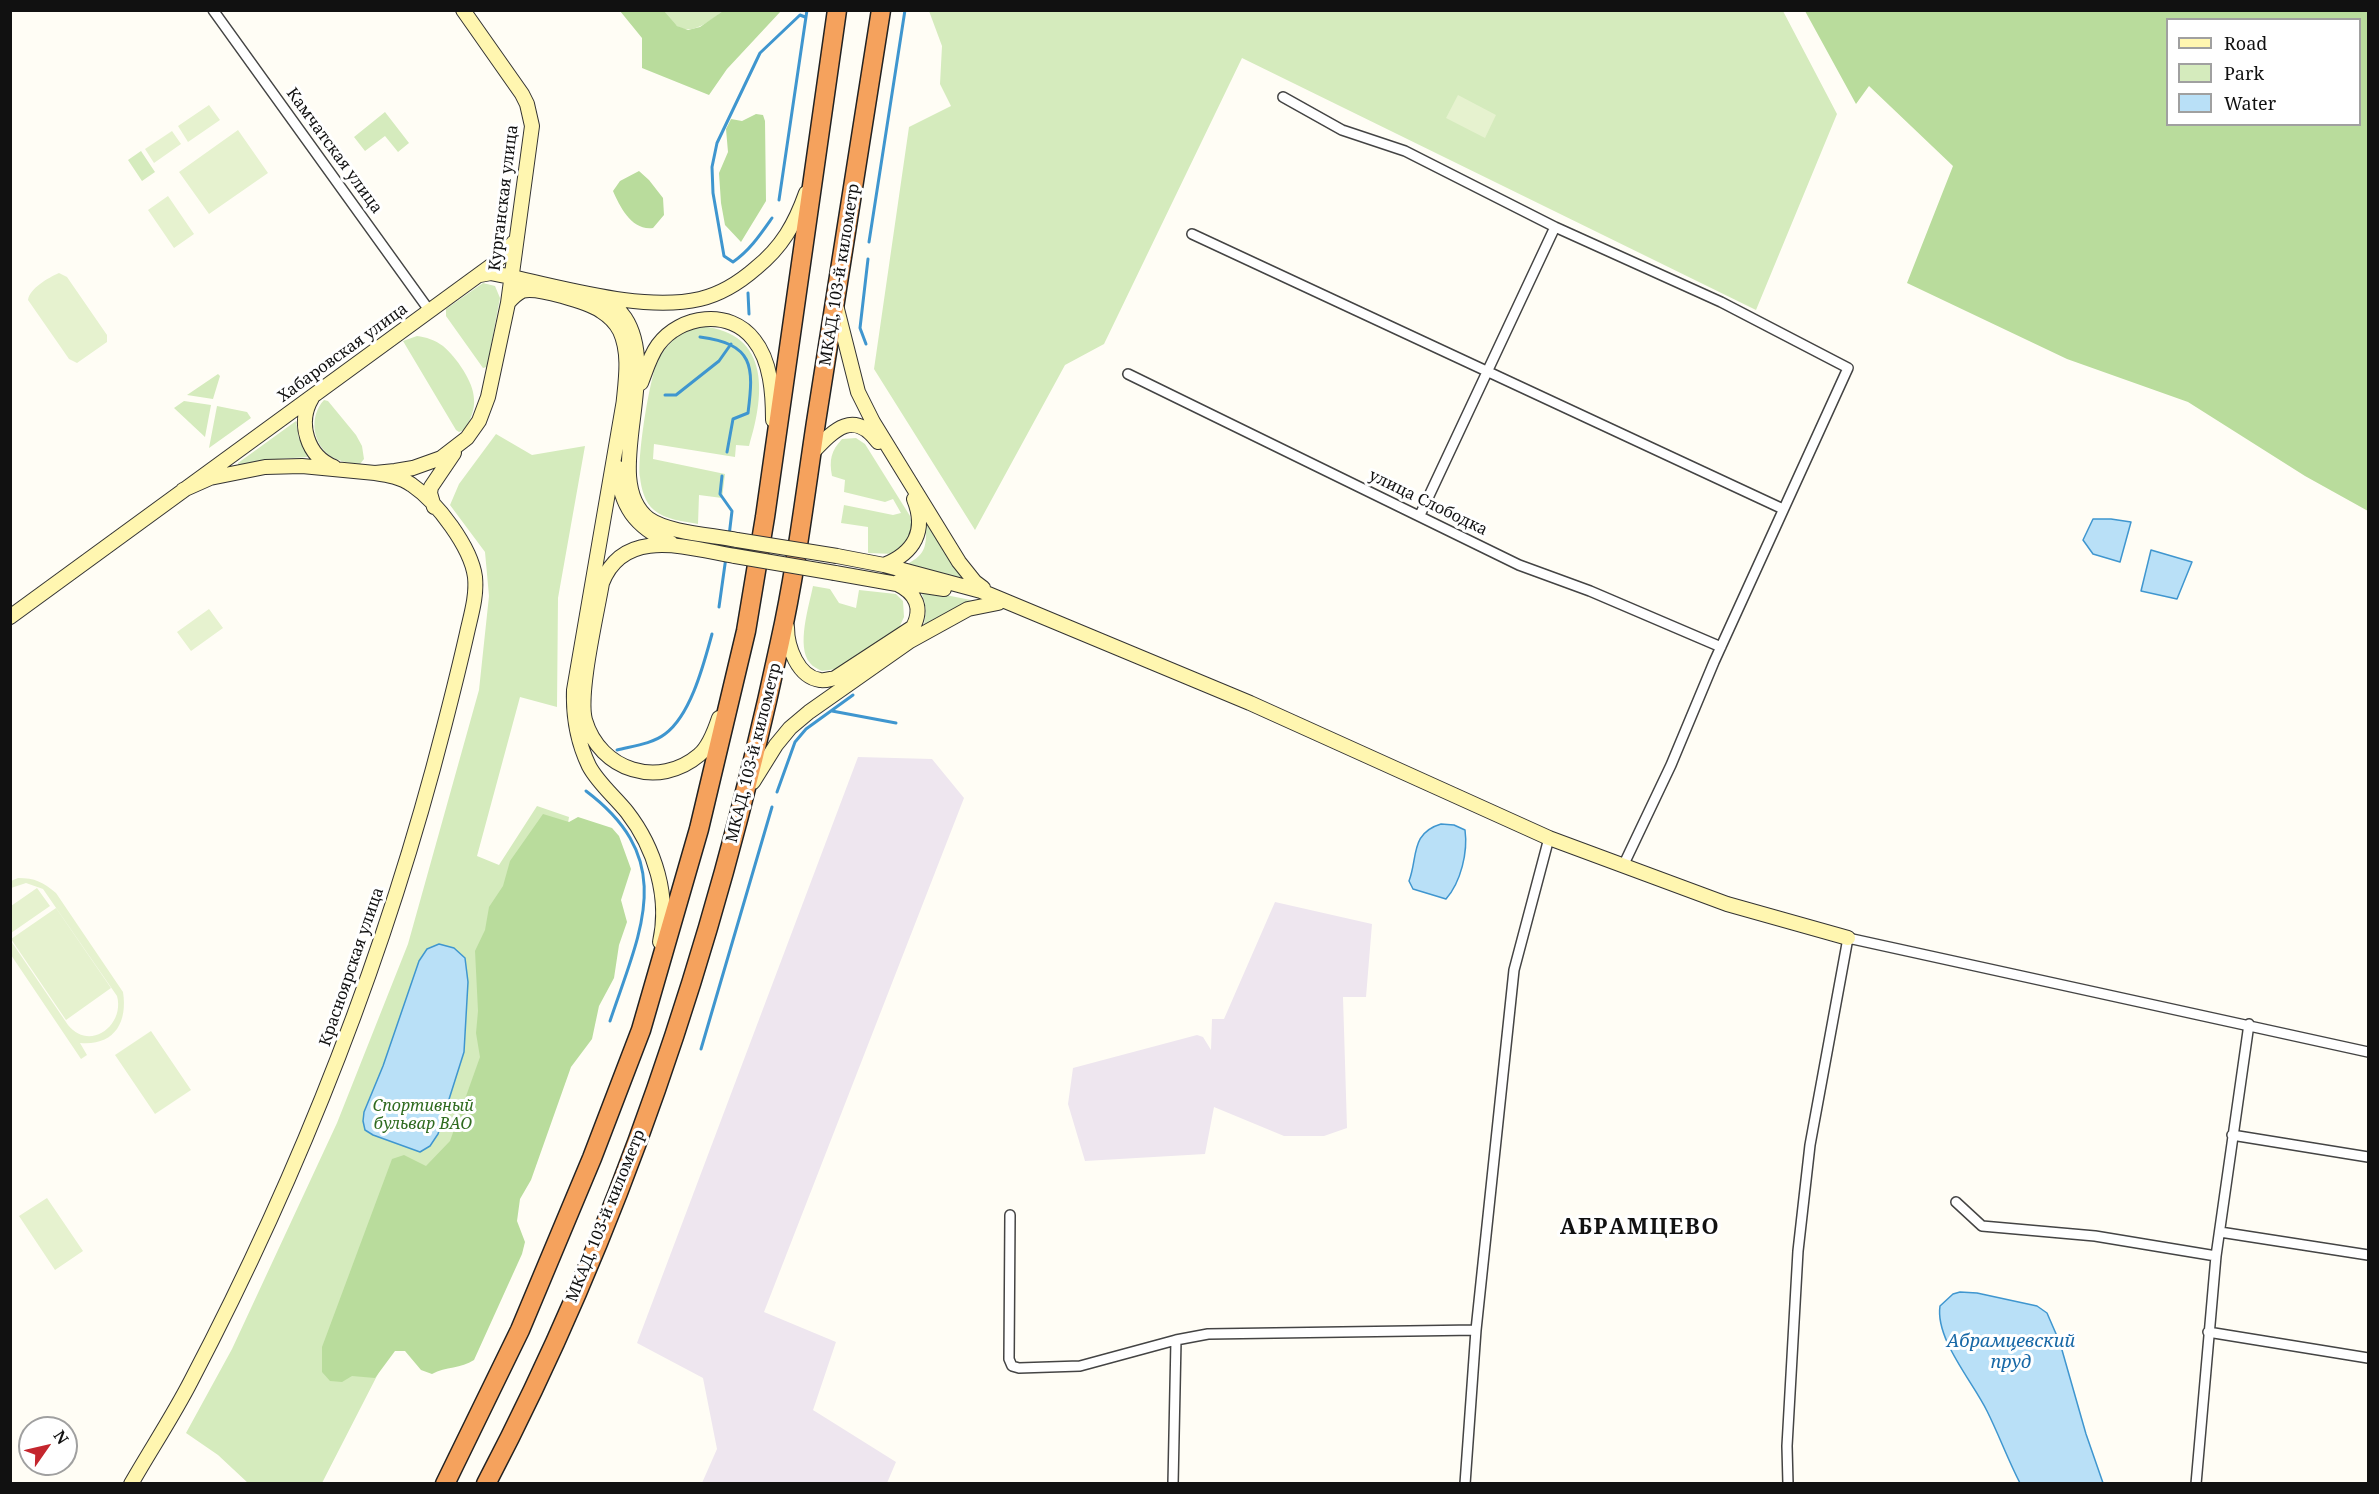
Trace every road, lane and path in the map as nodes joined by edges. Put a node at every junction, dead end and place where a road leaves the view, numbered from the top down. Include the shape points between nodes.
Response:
1 (213, 10) edge
2 (463, 10) edge
3 (837, 10) edge
4 (881, 10) edge
5 (1283, 97) dead end
6 (824, 106) junction
7 (1555, 227) junction
8 (1192, 234) dead end
9 (516, 237) junction
10 (474, 278) junction
11 (511, 278) junction
12 (590, 294) junction
13 (836, 301) junction
14 (508, 303) junction
15 (429, 310) junction
16 (1487, 372) junction
17 (1128, 374) dead end
18 (319, 392) junction
19 (637, 393) junction
20 (624, 400) junction
21 (460, 444) junction
22 (811, 454) junction
23 (342, 470) junction
24 (375, 473) junction
25 (183, 490) junction
26 (435, 508) junction
27 (1783, 509) junction
28 (1420, 515) junction
29 (765, 517) junction
30 (678, 546) junction
31 (884, 565) junction
32 (881, 581) junction
33 (789, 592) junction
34 (997, 601) junction
35 (10, 617) edge
36 (746, 631) junction
37 (1721, 647) junction
38 (743, 800) junction
39 (1549, 837) junction
40 (1623, 866) junction
41 (1848, 938) junction
42 (2249, 1024) junction
43 (640, 1029) junction
44 (2368, 1052) edge
45 (2232, 1135) junction
46 (2368, 1156) edge
47 (1956, 1202) dead end
48 (1010, 1215) dead end
49 (2220, 1232) junction
50 (2368, 1255) edge
51 (2216, 1257) junction
52 (1476, 1330) junction
53 (2208, 1332) junction
54 (1176, 1340) junction
55 (2368, 1358) edge
56 (131, 1484) edge
57 (445, 1484) edge
58 (486, 1484) edge
59 (1173, 1484) edge
60 (1465, 1484) edge
61 (1788, 1484) edge
62 (2196, 1484) edge

1 - 15 street, Камчатская улица
2 - 9 main road, Курганская улица via 513,79 530,114 530,145
3 - 6 highway
4 - 13 highway, МКАД, 103-й километр
5 - 7 street via 1342,130 1404,151
6 - 12 main road via 809,184 796,218 783,242 744,279 701,299 678,302
6 - 29 highway
7 - 16 street
7 - 27 street via 1721,302 1848,368
8 - 16 street
9 - 10 main road, Хабаровская улица via 504,255
9 - 11 main road, Курганская улица
10 - 11 main road via 491,273
10 - 15 main road, Хабаровская улица
11 - 12 main road
11 - 14 main road, Курганская улица
12 - 19 main road via 607,300 630,325 637,346
13 - 22 highway, МКАД, 103-й километр
13 - 34 main road via 858,392 873,423 959,562
14 - 20 main road via 522,291 540,291 599,309 610,318 620,332 625,351
14 - 21 main road, Хабаровская улица via 484,410 474,430
15 - 18 main road, Хабаровская улица
16 - 27 street
16 - 28 street
17 - 28 street, улица Слободка
18 - 23 main road via 306,411 306,435 323,462
18 - 25 main road, Хабаровская улица
19 - 29 main road via 657,346 679,326 693,320 727,321 754,339 771,384 773,418
19 - 31 main road, bridge via 628,471 630,489 648,518 662,525 737,540
20 - 30 main road via 616,468 620,490 639,524
20 - 43 main road via 574,690 573,715 590,768 646,839 660,883 662,933
21 - 24 main road, Хабаровская улица via 429,463
21 - 26 main road via 431,487
22 - 31 main road via 830,434 848,424 869,431 877,440 920,515 919,530 907,552
22 - 33 highway, МКАД, 103-й километр
23 - 24 main road, Хабаровская улица
23 - 25 main road, Хабаровская улица via 282,466 247,469
24 - 26 main road, Красноярская улица via 414,486
25 - 35 main road, Хабаровская улица
26 - 56 main road, Красноярская улица via 462,542 476,579 460,662 414,839 355,1012 282,1194 190,1384
27 - 37 street
28 - 37 street, улица Слободка via 1519,565
29 - 36 highway
30 - 32 main road, bridge
30 - 36 main road via 650,545 622,554 608,567 584,691 584,717 591,737 604,753 634,770 650,774 666,772 701,754 715,730
31 - 34 main road via 969,586
32 - 33 main road via 906,588 914,596 918,617 913,627 835,678 821,680 808,676 790,649
32 - 34 main road via 936,587
33 - 38 highway, МКАД, 103-й километр via 782,638
34 - 38 main road via 968,609 910,640 809,712 776,745
34 - 39 main road via 1250,703
36 - 43 highway via 699,829
37 - 40 street
38 - 58 highway, МКАД, 103-й километр via 708,933 659,1082 537,1383
39 - 40 main road
39 - 52 street via 1514,970
40 - 41 main road via 1727,904
41 - 42 street
41 - 61 street via 1810,1145 1798,1251
42 - 44 street
42 - 45 street
43 - 57 highway via 543,1280
45 - 46 street
45 - 49 street
47 - 51 street via 1982,1226 2095,1236
48 - 54 street via 1012,1366 1080,1366
49 - 50 street
49 - 51 street
51 - 53 street
52 - 54 street via 1231,1333
52 - 60 street
53 - 55 street
53 - 62 street
54 - 59 street

